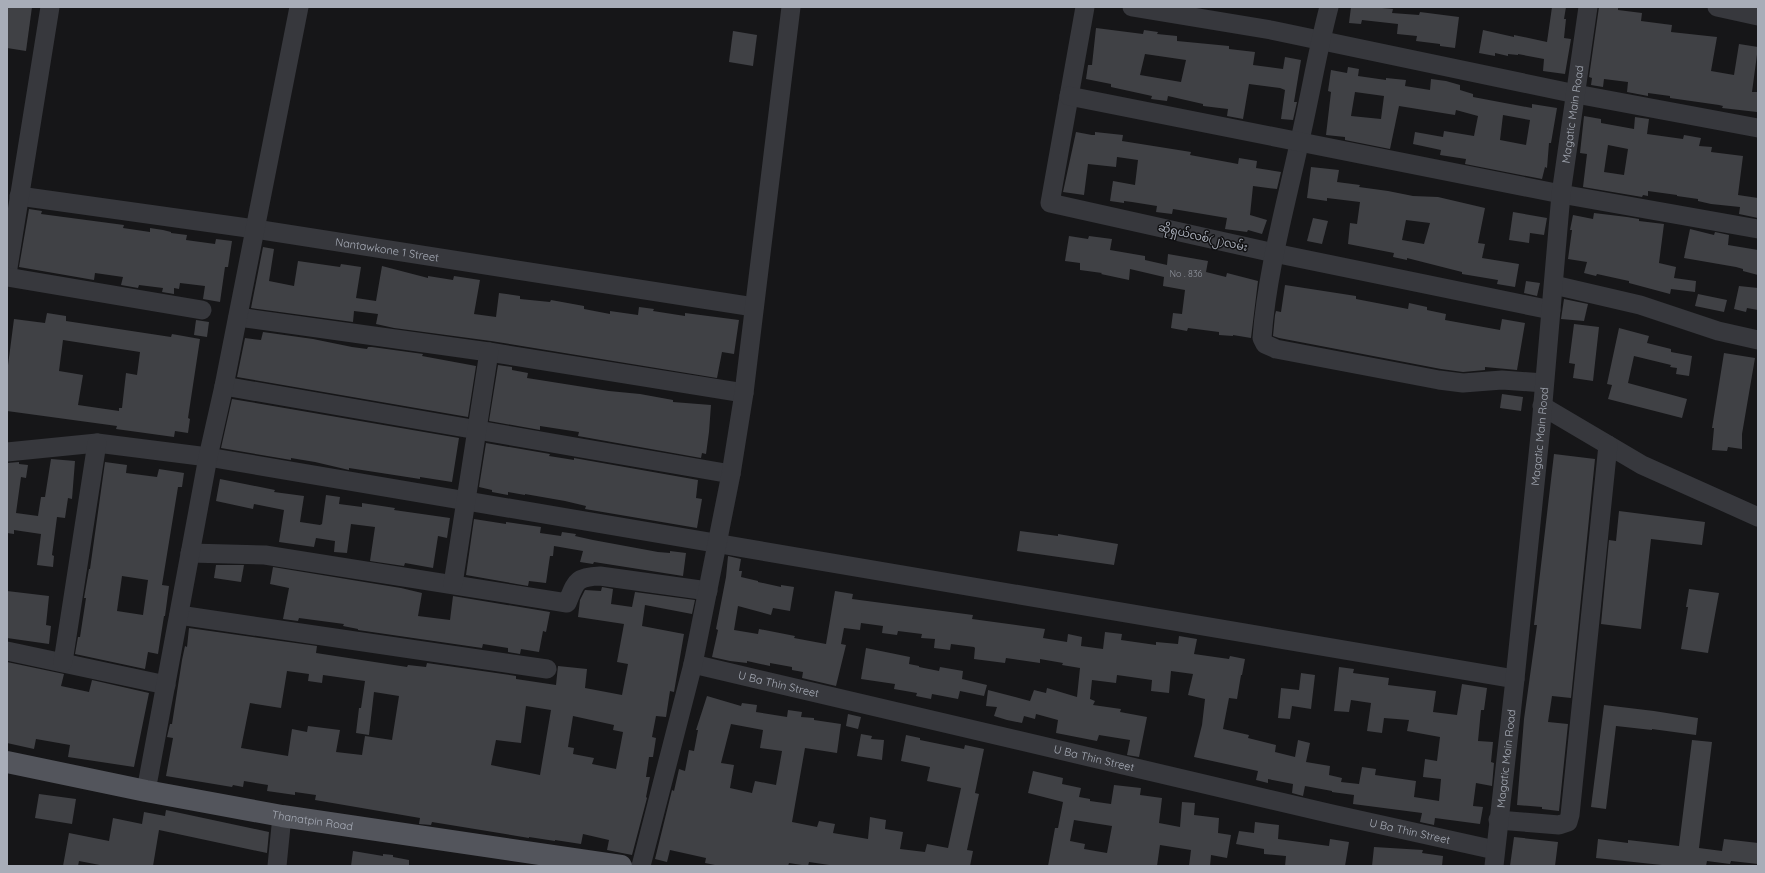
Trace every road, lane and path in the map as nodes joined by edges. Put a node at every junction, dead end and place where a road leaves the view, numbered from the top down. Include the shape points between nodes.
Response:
1 (50, 7) edge
2 (299, 7) edge
3 (791, 7) edge
4 (1085, 7) edge
5 (1132, 7) edge
6 (1329, 7) edge
7 (1588, 7) edge
8 (1717, 7) edge
9 (1758, 16) edge
10 (1320, 40) junction
11 (1576, 94) junction
12 (1069, 96) junction
13 (1758, 128) edge
14 (1300, 142) junction
15 (1561, 194) junction
16 (19, 196) junction
17 (255, 229) junction
18 (1758, 229) edge
19 (1274, 253) junction
20 (7, 275) edge
21 (1554, 285) junction
22 (754, 307) junction
23 (202, 310) dead end
24 (1551, 310) junction
25 (238, 317) junction
26 (1758, 340) edge
27 (489, 352) junction
28 (1544, 383) junction
29 (224, 386) junction
30 (744, 393) junction
31 (1542, 406) junction
32 (477, 430) junction
33 (97, 444) junction
34 (1608, 445) junction
35 (7, 452) edge
36 (208, 457) junction
37 (730, 474) junction
38 (465, 501) junction
39 (1758, 517) edge
40 (717, 542) junction
41 (190, 553) junction
42 (453, 584) junction
43 (708, 591) junction
44 (179, 615) junction
45 (7, 651) edge
46 (63, 662) junction
47 (693, 664) junction
48 (547, 669) dead end
49 (1516, 679) junction
50 (166, 685) junction
51 (7, 762) edge
52 (146, 791) junction
53 (282, 816) junction
54 (1498, 820) junction
55 (1494, 858) edge
56 (277, 866) edge
57 (621, 866) edge
58 (641, 866) edge

1 - 16 street
2 - 17 street
3 - 22 street
4 - 12 street, ဆိုရှယ်လစ်(၂)လမ်း
5 - 10 street
6 - 10 street
7 - 11 street, Magatic Main Road
8 - 9 street
10 - 11 street
10 - 14 street
11 - 13 street
11 - 15 street, Magatic Main Road
12 - 14 street
12 - 19 street, ဆိုရှယ်လစ်(၂)လမ်း via 1050,203
14 - 15 street
14 - 19 street
15 - 18 street
15 - 21 street, Magatic Main Road
16 - 17 street, Nantawkone 1 Street
16 - 20 street
17 - 22 street, Nantawkone 1 Street
17 - 25 street
19 - 24 street, ဆိုရှယ်လစ်(၂)လမ်း
19 - 28 street via 1262,338 1266,344 1276,349 1439,380 1463,383 1502,380
20 - 23 street
21 - 24 street, Magatic Main Road
21 - 26 street via 1640,305 1718,331
22 - 30 street
24 - 28 street, Magatic Main Road
25 - 27 street
25 - 29 street
27 - 30 street
27 - 32 street
28 - 31 street, Magatic Main Road
29 - 32 street
29 - 36 street
30 - 37 street
31 - 34 street
31 - 49 street, Magatic Main Road
32 - 37 street
32 - 38 street
33 - 35 street
33 - 36 street
33 - 46 street
34 - 39 street via 1642,465
34 - 54 street via 1568,822 1559,825
36 - 38 street
36 - 41 street
37 - 40 street
38 - 40 street
38 - 42 street
40 - 43 street
40 - 49 street
41 - 42 street via 265,554
41 - 44 street
42 - 43 street via 567,603 575,584 584,576
43 - 47 street
44 - 48 street
44 - 50 street
45 - 46 street
46 - 50 street
47 - 55 street, U Ba Thin Street via 1325,812
47 - 58 street
49 - 54 street, Magatic Main Road
50 - 52 street
51 - 52 main road, Thanatpin Road
52 - 53 main road, Thanatpin Road
53 - 56 street
53 - 57 main road, Thanatpin Road
54 - 55 street, Magatic Main Road

